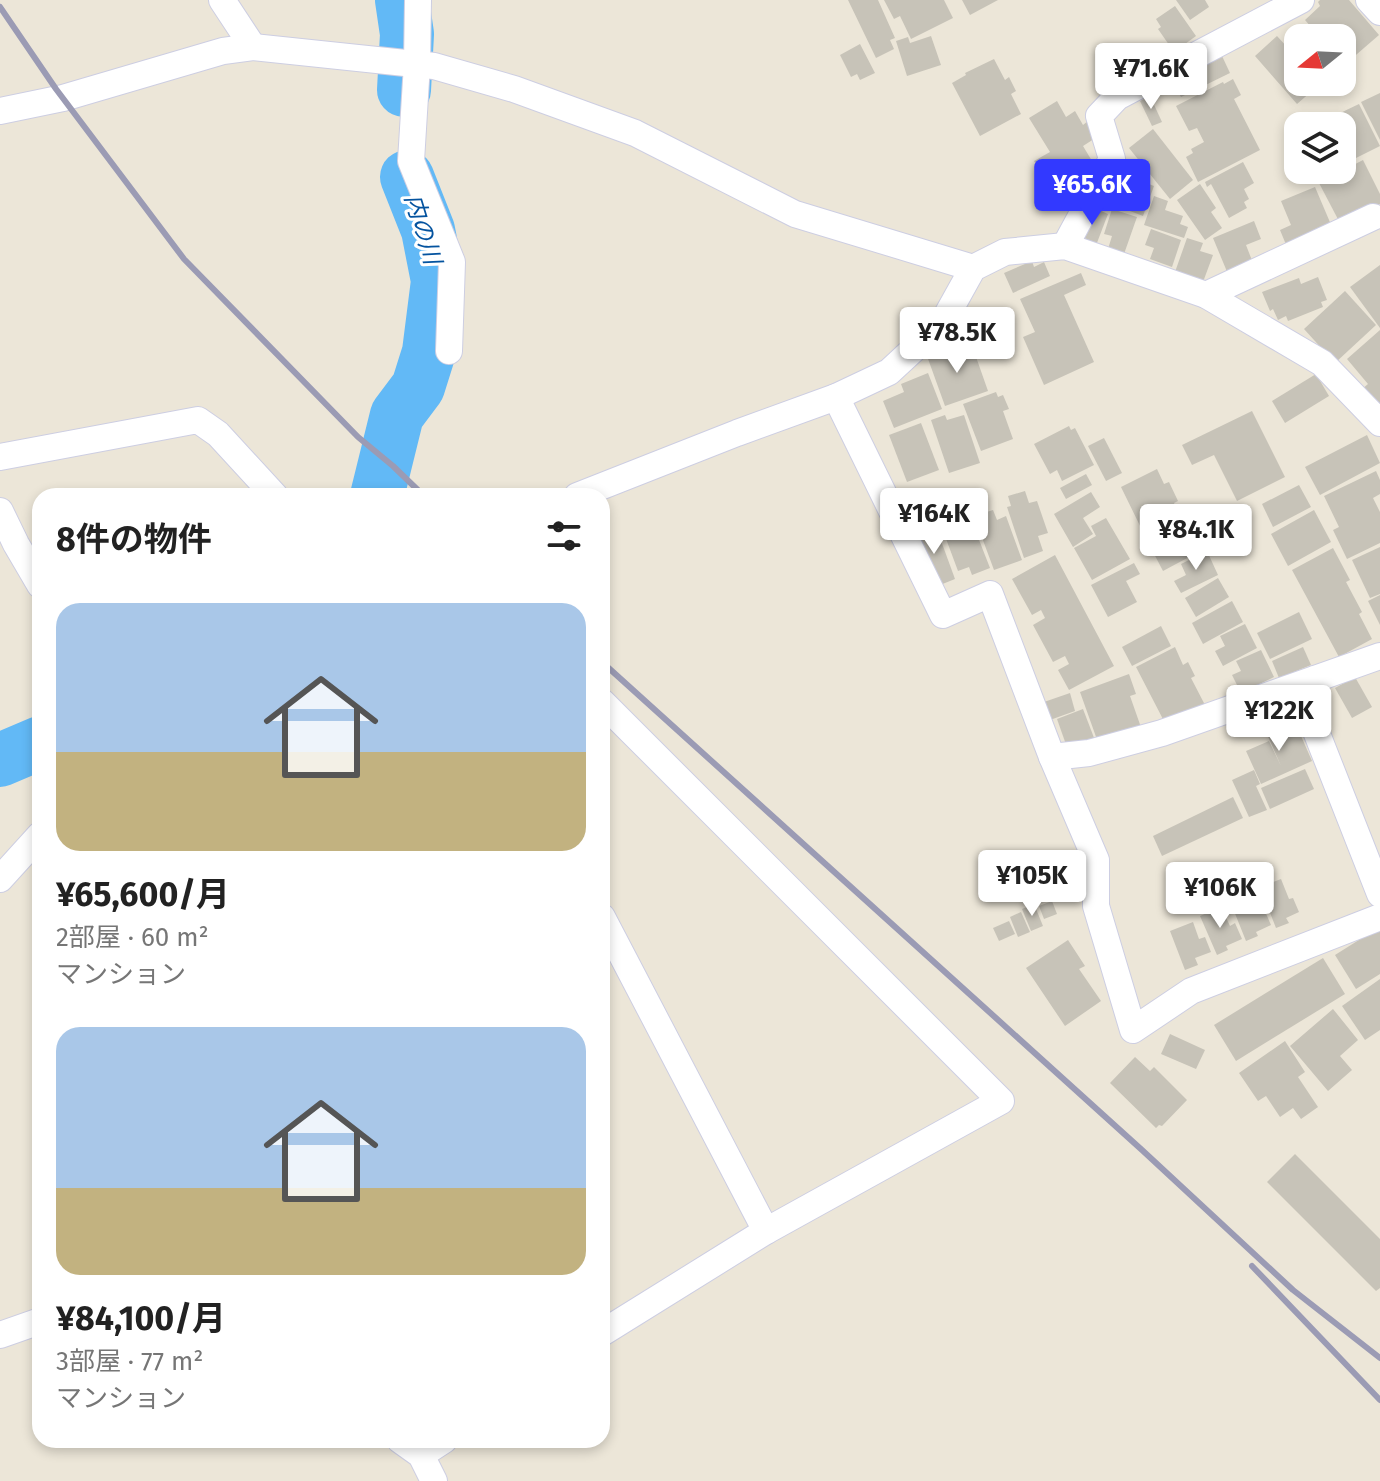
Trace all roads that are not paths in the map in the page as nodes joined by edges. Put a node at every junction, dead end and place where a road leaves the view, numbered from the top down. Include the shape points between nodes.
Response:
1 (222, 0) edge
2 (418, 0) edge
3 (1301, 0) edge
4 (1369, 0) edge
5 (1380, 12) edge
6 (253, 47) junction
7 (417, 64) junction
8 (0, 111) edge
9 (1373, 217) dead end
10 (1065, 246) junction
11 (973, 268) junction
12 (1206, 295) junction
13 (449, 351) dead end
14 (836, 397) junction
15 (1380, 423) edge
16 (0, 457) edge
17 (268, 488) edge
18 (597, 488) edge
19 (0, 511) edge
20 (32, 571) edge
21 (1380, 656) edge
22 (1315, 679) junction
23 (610, 710) edge
24 (1052, 757) junction
25 (32, 844) edge
26 (0, 879) edge
27 (1380, 894) edge
28 (1380, 917) edge
29 (610, 932) edge
30 (766, 1231) junction
31 (610, 1321) edge
32 (32, 1324) edge
33 (0, 1335) edge
34 (438, 1448) edge
35 (423, 1467) edge

1 - 6 street
2 - 7 street
3 - 10 street via 1117,97 1099,116 1112,159
4 - 5 street
6 - 7 street
6 - 8 street
7 - 11 street via 527,94 635,133 795,214
7 - 13 street via 411,161 452,262
9 - 12 street
10 - 11 street via 1005,252
10 - 12 street
11 - 14 street via 943,322 889,372
12 - 15 street via 1322,363
14 - 18 street
14 - 24 street via 943,615 990,594
16 - 17 street via 198,420
19 - 20 street
21 - 22 street
22 - 24 street via 1162,733
22 - 27 street via 1312,721
23 - 30 street via 1001,1101
24 - 28 street via 1096,860 1096,906 1133,1030 1191,991
25 - 26 street
29 - 30 street
30 - 31 street
32 - 33 street
34 - 35 street

